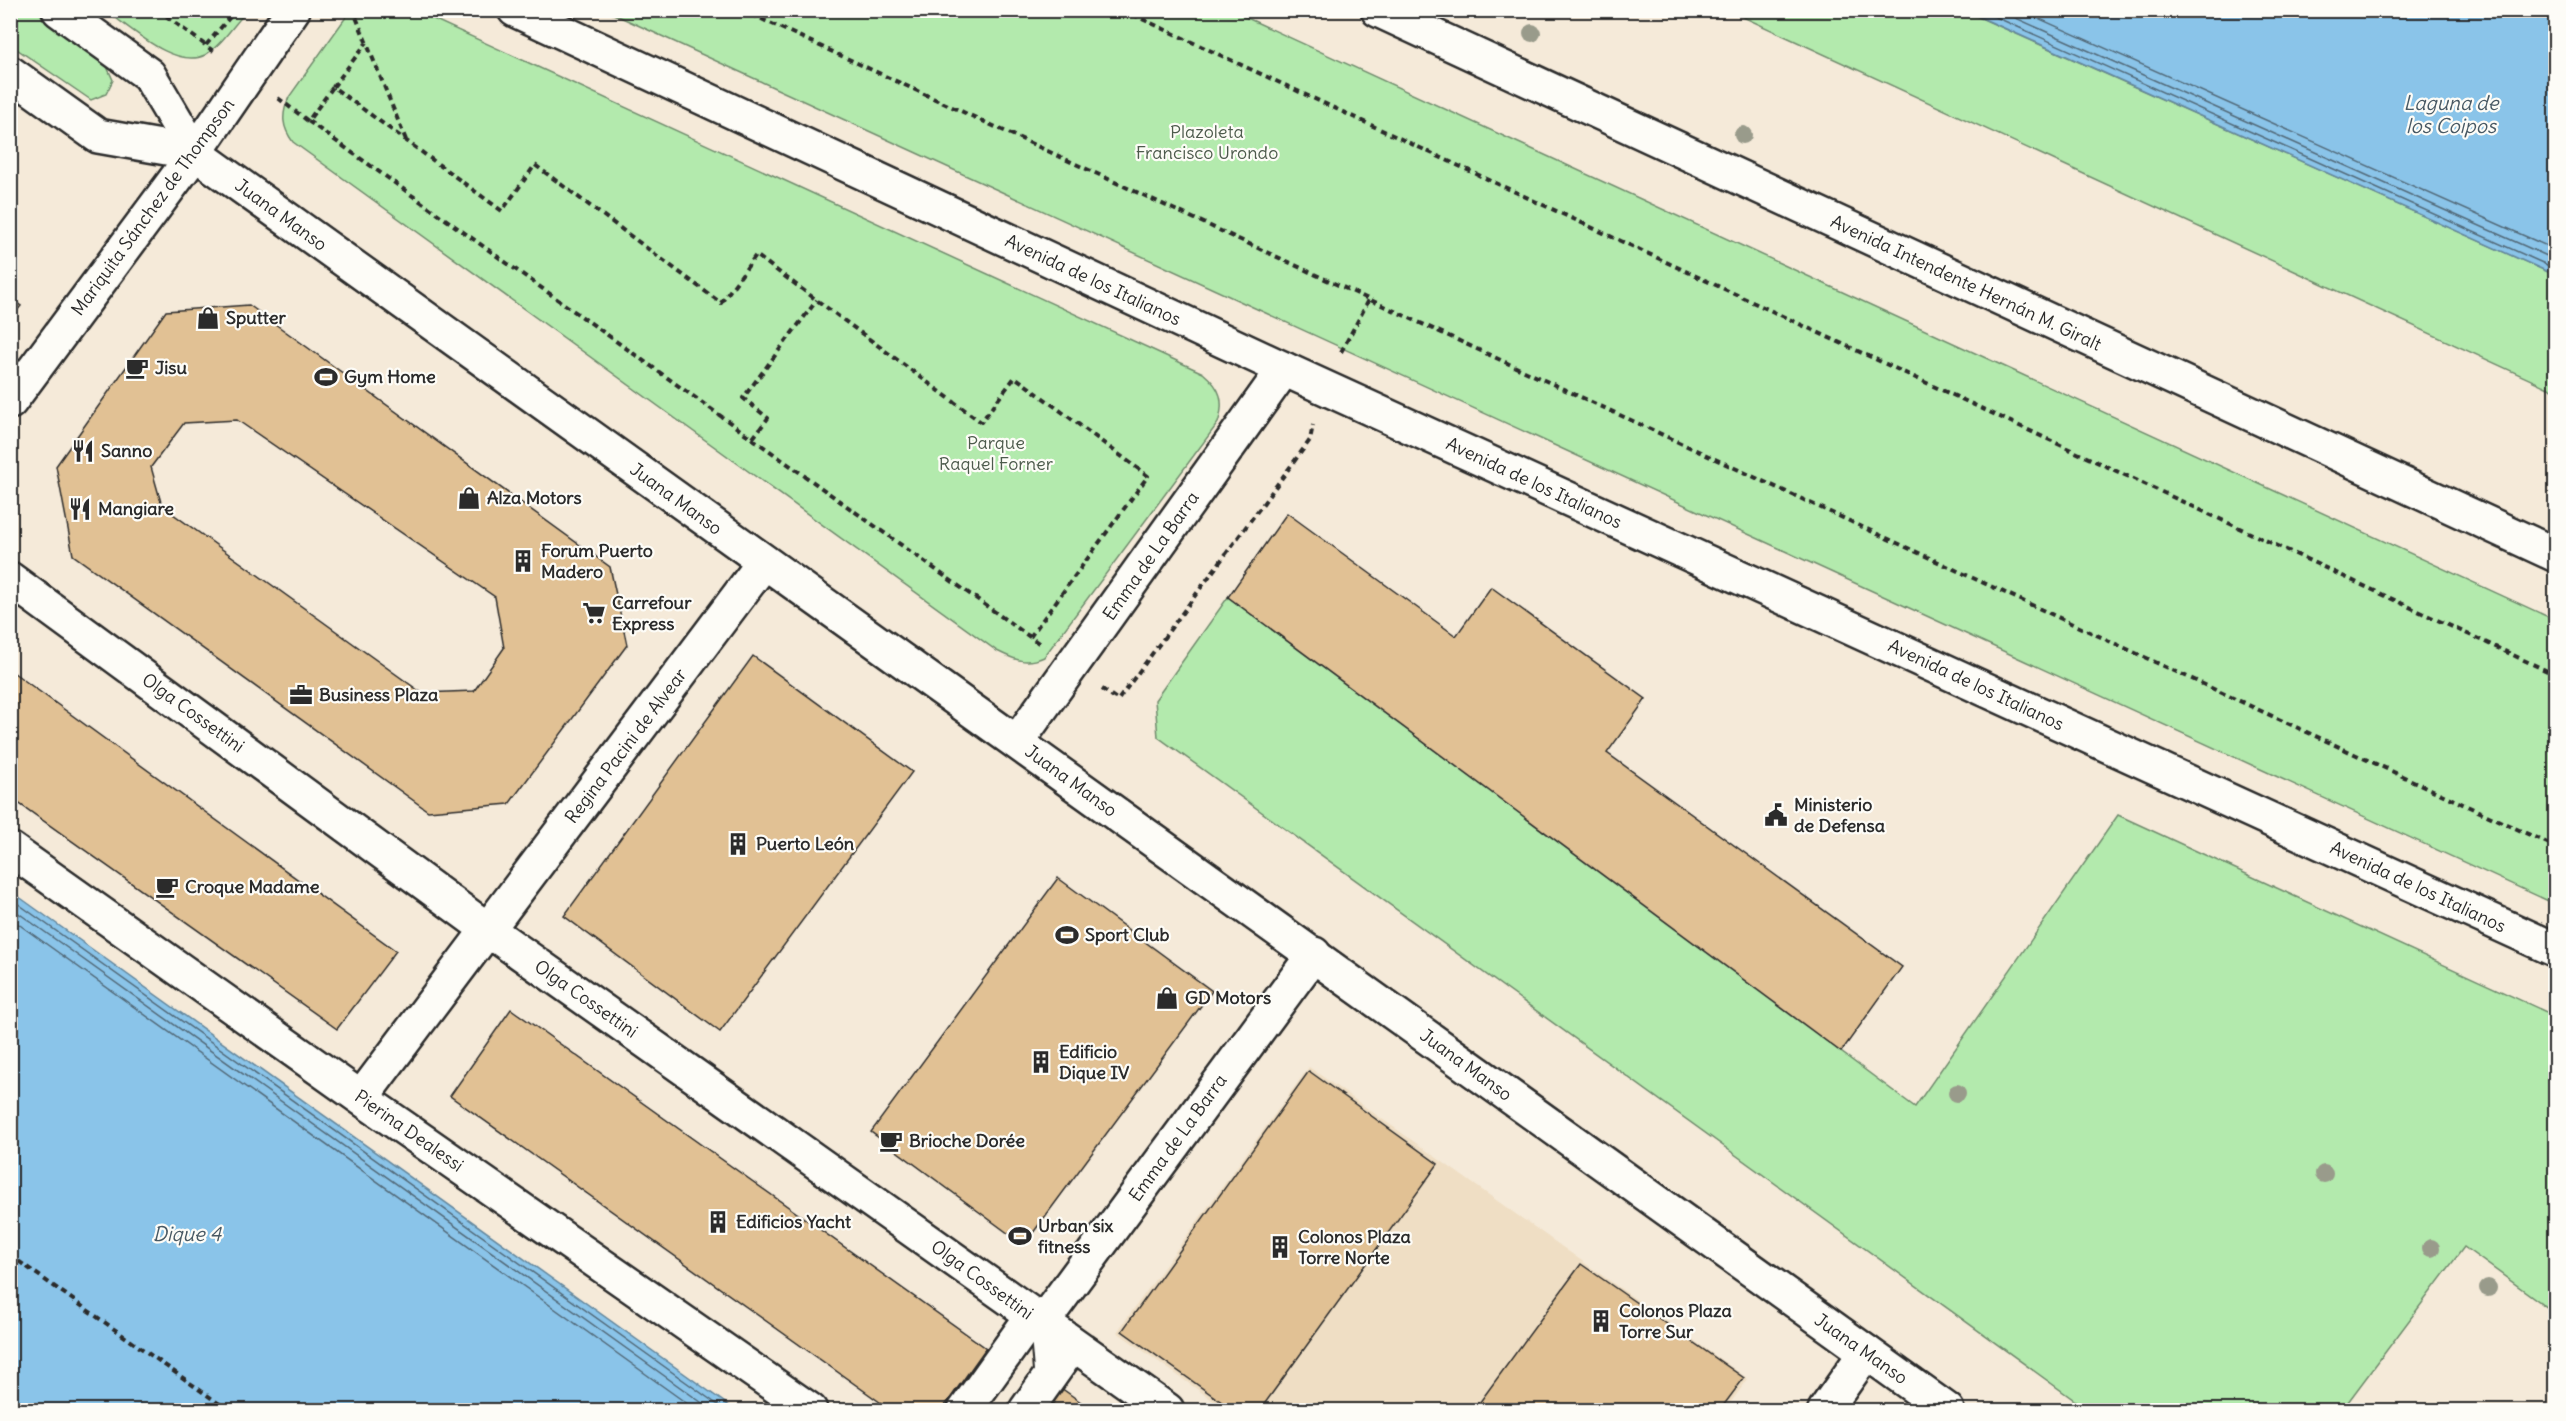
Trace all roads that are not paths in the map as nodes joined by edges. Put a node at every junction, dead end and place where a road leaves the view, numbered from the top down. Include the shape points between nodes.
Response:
1 (59, 10) edge
2 (293, 10) edge
3 (515, 10) edge
4 (1378, 10) edge
5 (10, 73) edge
6 (195, 153) junction
7 (1284, 369) junction
8 (10, 402) edge
9 (2556, 555) edge
10 (765, 562) junction
11 (10, 579) edge
12 (1017, 742) junction
13 (10, 849) edge
14 (487, 929) junction
15 (2556, 950) edge
16 (1314, 954) junction
17 (361, 1098) junction
18 (1037, 1319) junction
19 (1073, 1344) junction
20 (1866, 1352) junction
21 (1047, 1382) junction
22 (810, 1410) edge
23 (964, 1410) edge
24 (1026, 1410) edge
25 (1167, 1410) edge
26 (1825, 1410) edge
27 (1947, 1410) edge

1 - 6 street, Juana Manso via 149,75
2 - 6 street, Mariquita Sánchez de Thompson
3 - 7 street, Avenida de los Italianos
4 - 9 street, Avenida Intendente Hernán M. Giralt
5 - 6 street, Juana Manso via 98,136
6 - 8 street, Mariquita Sánchez de Thompson
6 - 10 street, Juana Manso
7 - 12 street, Emma de La Barra
7 - 15 street, Avenida de los Italianos
10 - 12 street, Juana Manso
10 - 14 street, Regina Pacini de Alvear
11 - 14 street, Olga Cossettini
12 - 16 street, Juana Manso
13 - 17 street, Pierina Dealessi
14 - 17 street, Regina Pacini de Alvear
14 - 18 street, Olga Cossettini
16 - 18 street, Emma de La Barra
16 - 20 street, Juana Manso
17 - 22 street, Pierina Dealessi
18 - 19 street, Olga Cossettini
18 - 21 lane
18 - 23 street, Emma de La Barra
19 - 21 street
19 - 25 street, Olga Cossettini
20 - 26 street
20 - 27 street, Juana Manso
21 - 24 street

